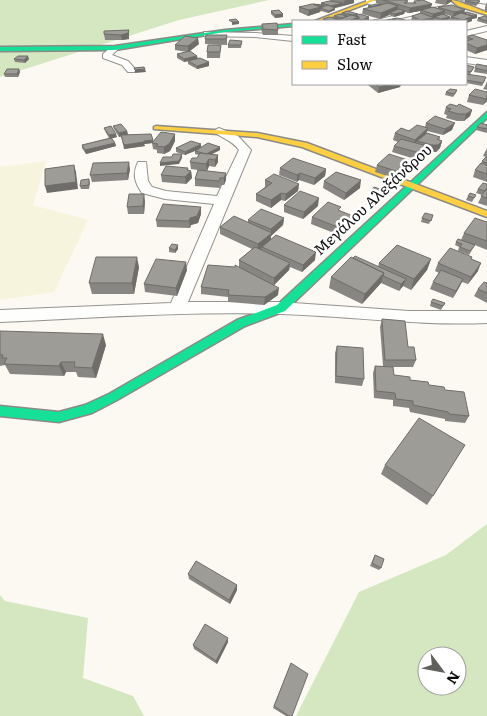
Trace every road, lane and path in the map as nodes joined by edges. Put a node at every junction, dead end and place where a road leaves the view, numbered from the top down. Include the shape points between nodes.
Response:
1 (372, 1) edge
2 (426, 2) edge
3 (487, 2) edge
4 (457, 3) edge
5 (410, 14) junction
6 (487, 14) edge
7 (320, 20) edge
8 (381, 20) edge
9 (430, 20) edge
10 (292, 25) edge
11 (487, 28) edge
12 (467, 33) edge
13 (207, 34) junction
14 (292, 40) edge
15 (115, 48) junction
16 (0, 50) edge
17 (467, 60) edge
18 (487, 63) edge
19 (131, 70) dead end
20 (487, 114) edge
21 (156, 128) dead end
22 (219, 131) junction
23 (142, 165) dead end
24 (408, 186) junction
25 (222, 201) junction
26 (487, 214) edge
27 (177, 308) junction
28 (282, 308) junction
29 (0, 316) edge
30 (487, 317) edge
31 (0, 411) edge

1 - 5 street
1 - 7 street
2 - 4 street
3 - 4 street
4 - 5 street
4 - 6 street
5 - 8 street
5 - 9 street
10 - 13 street
11 - 12 street
13 - 14 street
13 - 15 street
15 - 16 street
15 - 19 street via 106,56 125,63
17 - 18 street
20 - 24 street, Μεγάλου Αλεξάνδρου
21 - 22 street
22 - 24 street via 304,145
22 - 25 street via 229,135 245,150
23 - 25 street via 141,180 147,190
24 - 26 street
24 - 28 street, Μεγάλου Αλεξάνδρου
25 - 27 street
27 - 28 street
27 - 29 street
28 - 30 street via 411,317
28 - 31 street via 240,322 113,398 88,409 59,418

